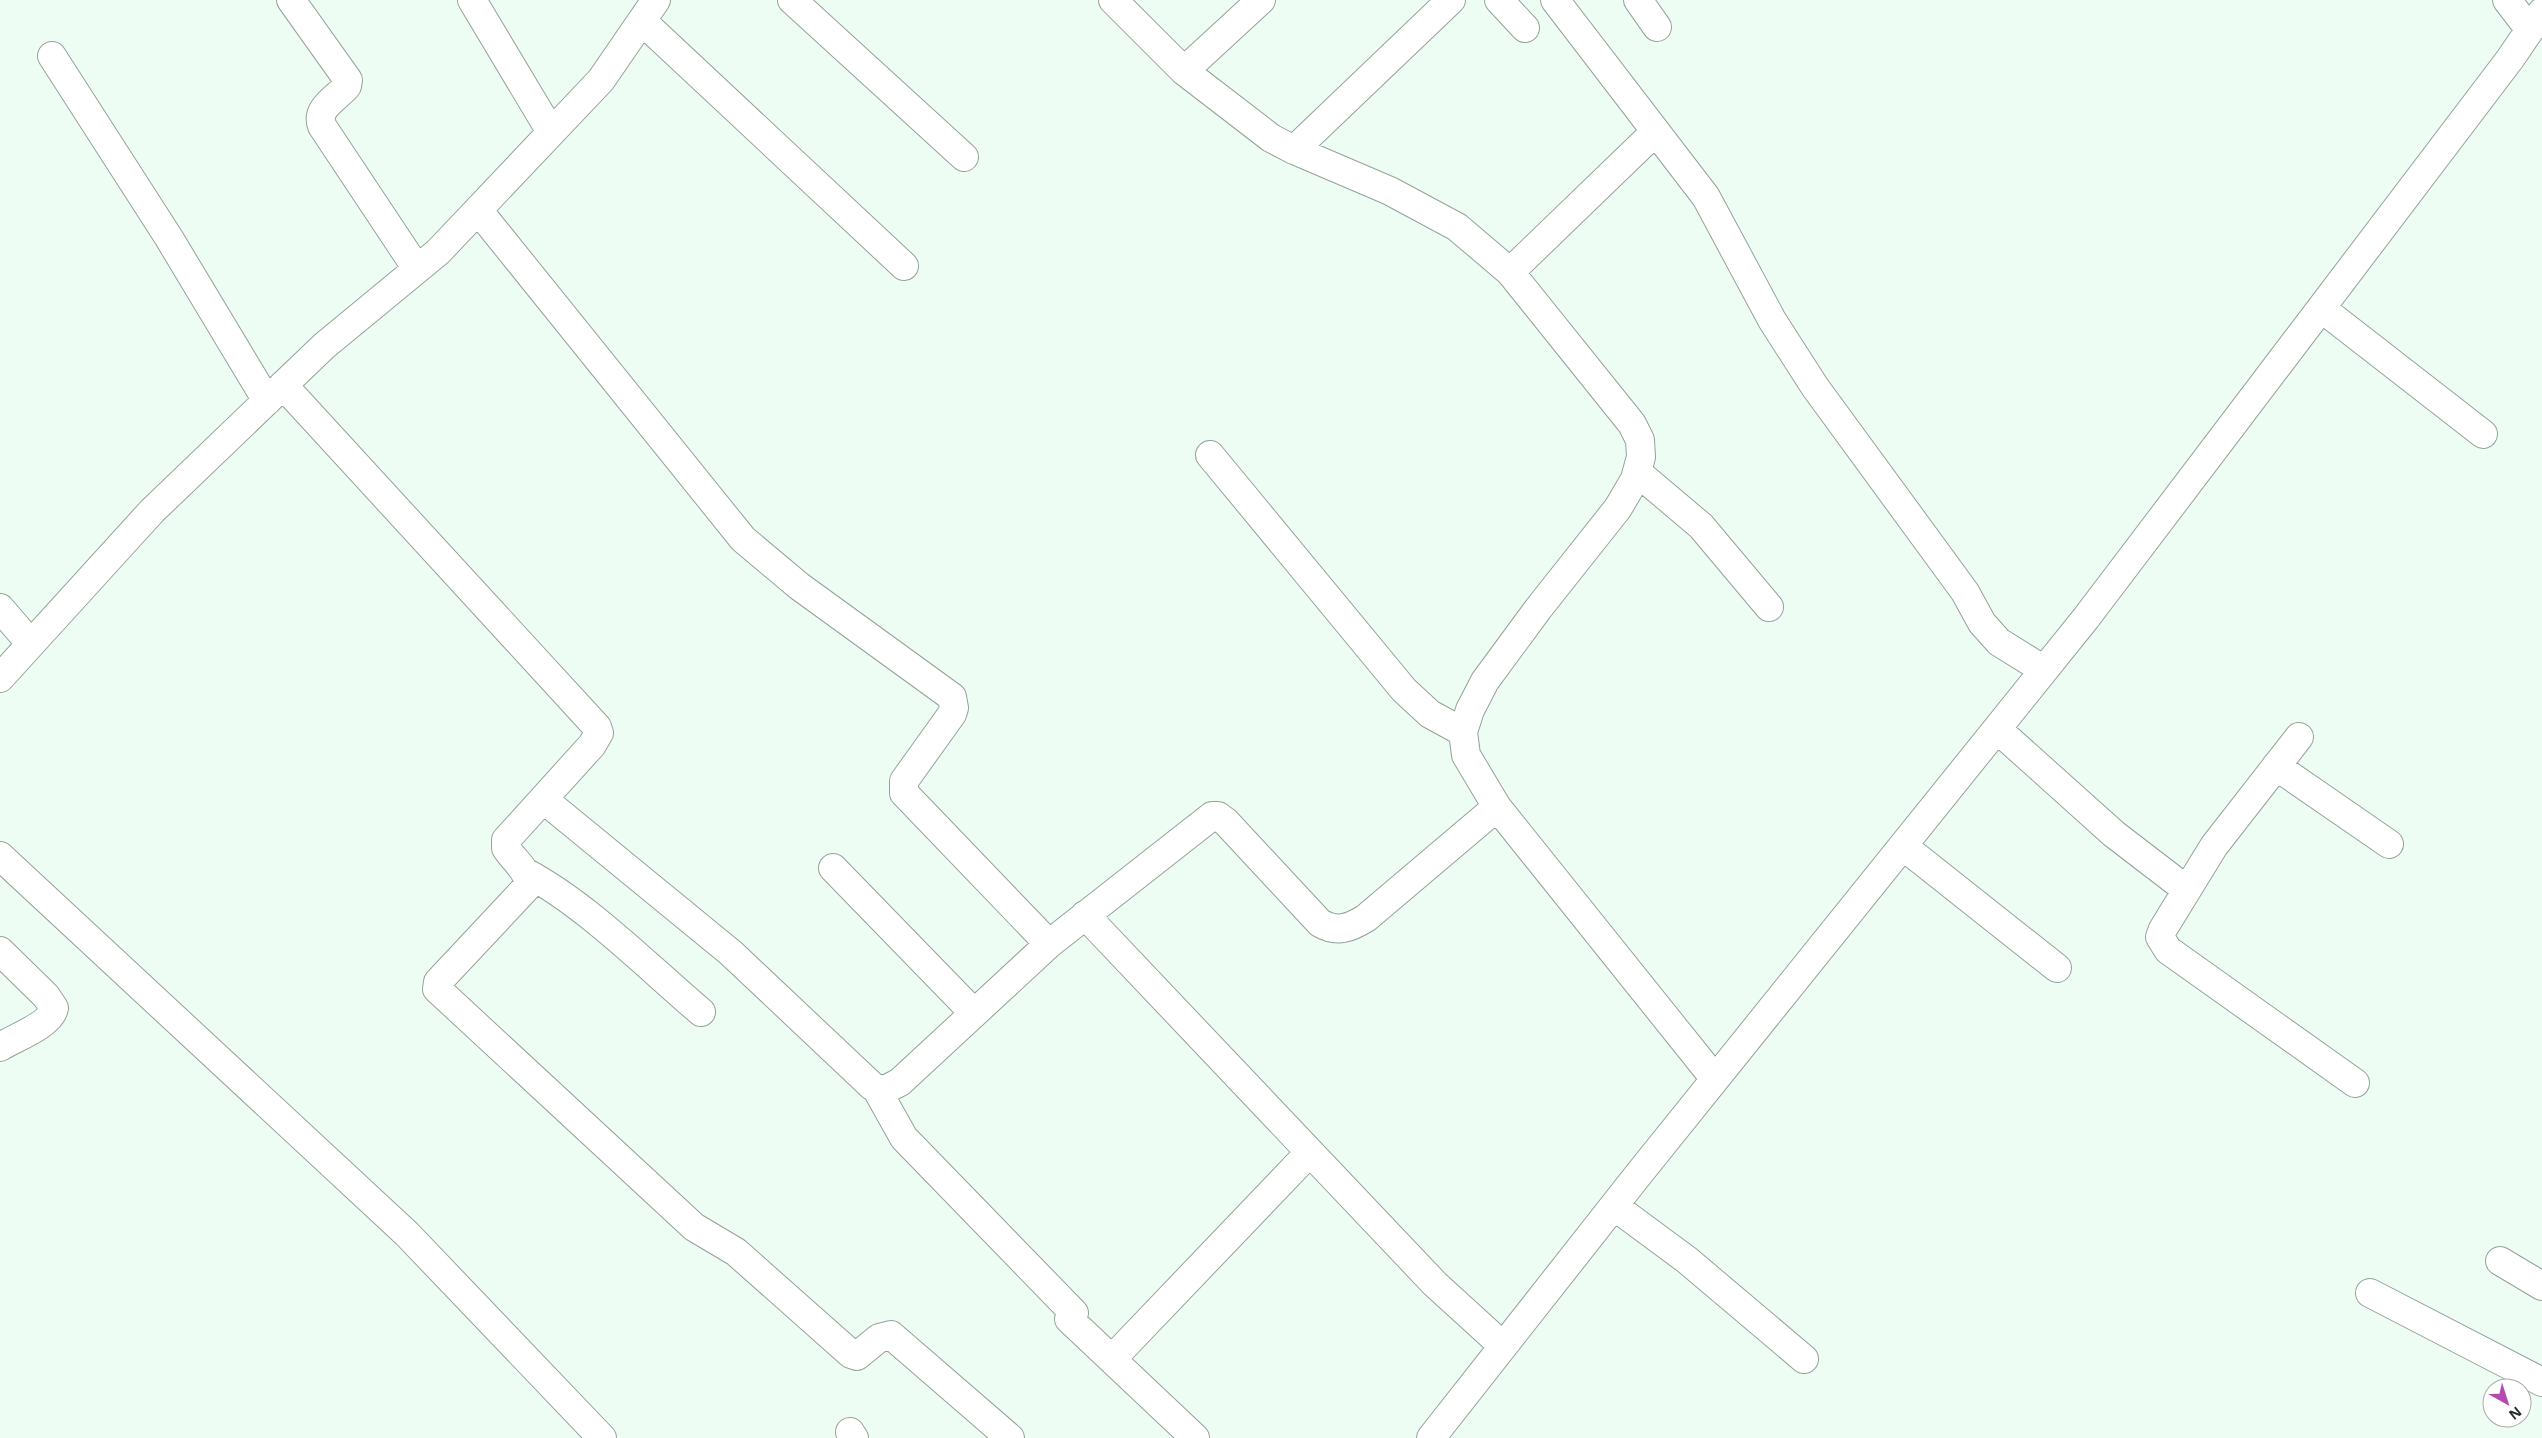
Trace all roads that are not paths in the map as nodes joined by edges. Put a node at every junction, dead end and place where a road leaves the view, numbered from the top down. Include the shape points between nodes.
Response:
1 (291, 0) edge
2 (472, 0) edge
3 (792, 0) edge
4 (1113, 0) edge
5 (1261, 0) edge
6 (1451, 0) edge
7 (1499, 0) edge
8 (1555, 0) edge
9 (1638, 0) edge
10 (2507, 0) edge
11 (649, 10) edge
12 (2536, 21) edge
13 (1657, 26) dead end
14 (1525, 28) dead end
15 (52, 56) dead end
16 (1184, 71) junction
17 (551, 132) junction
18 (1655, 132) junction
19 (1294, 150) junction
20 (964, 157) dead end
21 (478, 210) junction
22 (904, 266) dead end
23 (417, 269) junction
24 (1510, 272) junction
25 (2321, 308) junction
26 (275, 393) junction
27 (2483, 434) dead end
28 (1210, 455) dead end
29 (1637, 472) junction
30 (1769, 607) dead end
31 (0, 608) edge
32 (31, 644) junction
33 (2044, 670) junction
34 (0, 678) edge
35 (1997, 729) junction
36 (1463, 732) junction
37 (2299, 737) dead end
38 (2276, 766) junction
39 (542, 799) junction
40 (1497, 807) junction
41 (2389, 844) dead end
42 (1903, 846) junction
43 (0, 856) edge
44 (833, 868) dead end
45 (525, 872) junction
46 (2187, 890) junction
47 (1085, 915) junction
48 (1049, 944) junction
49 (0, 951) edge
50 (2057, 968) dead end
51 (701, 1012) dead end
52 (974, 1013) junction
53 (2, 1044) edge
54 (1715, 1079) junction
55 (2355, 1083) dead end
56 (878, 1090) junction
57 (1309, 1153) junction
58 (1614, 1206) junction
59 (2500, 1261) dead end
60 (2542, 1286) edge
61 (2370, 1293) dead end
62 (1503, 1346) junction
63 (1112, 1359) junction
64 (1804, 1359) dead end
65 (2542, 1382) edge
66 (602, 1438) edge
67 (1010, 1438) edge
68 (1196, 1438) edge
69 (1431, 1438) edge

1 - 23 street via 348,80 347,86 321,111 322,126
2 - 17 street
3 - 20 street
4 - 16 street
5 - 16 street
6 - 19 street
7 - 14 street
8 - 18 street
9 - 13 street
10 - 12 street
11 - 17 street via 601,80
11 - 22 street
12 - 25 street
15 - 26 street via 169,238
16 - 19 street via 1271,138
17 - 21 street
18 - 24 street
18 - 33 street via 1711,205 1772,320 1814,387 1965,592 1982,623 1999,642
19 - 24 street via 1390,191 1457,227
21 - 23 street
21 - 48 street via 742,538 799,586 952,697 952,714 904,781 904,793
23 - 26 street via 324,346
24 - 29 street via 1632,424 1640,440 1641,457
25 - 27 street
25 - 33 street
26 - 32 street via 152,511
26 - 39 street via 598,727 599,733 592,745
28 - 36 street via 1404,690 1430,714
29 - 30 street via 1701,526
29 - 36 street via 1618,508 1485,682
31 - 32 street
32 - 34 street
33 - 35 street
35 - 42 street
35 - 46 street via 2107,829
36 - 40 street via 1466,754
37 - 38 street
38 - 41 street
38 - 46 street via 2214,846
39 - 45 street via 505,843
39 - 56 street via 731,954
40 - 47 street via 1353,926 1330,929 1320,923 1218,816 1206,820
40 - 54 street
42 - 50 street
42 - 54 street
43 - 66 street via 407,1234
44 - 52 street
45 - 51 street via 574,904
45 - 67 street via 528,880 524,892 438,982 437,989 694,1227 736,1252 851,1354 860,1354 879,1338 891,1335
46 - 55 street via 2163,929 2160,938 2164,946
47 - 48 street
47 - 57 street
48 - 52 street
49 - 53 street via 54,1008 44,1023
52 - 56 street via 894,1087
54 - 58 street
56 - 63 street via 904,1138
57 - 62 street via 1435,1284
57 - 63 street
58 - 62 street
58 - 64 street via 1687,1260
59 - 60 street
61 - 65 street
62 - 69 street
63 - 68 street

